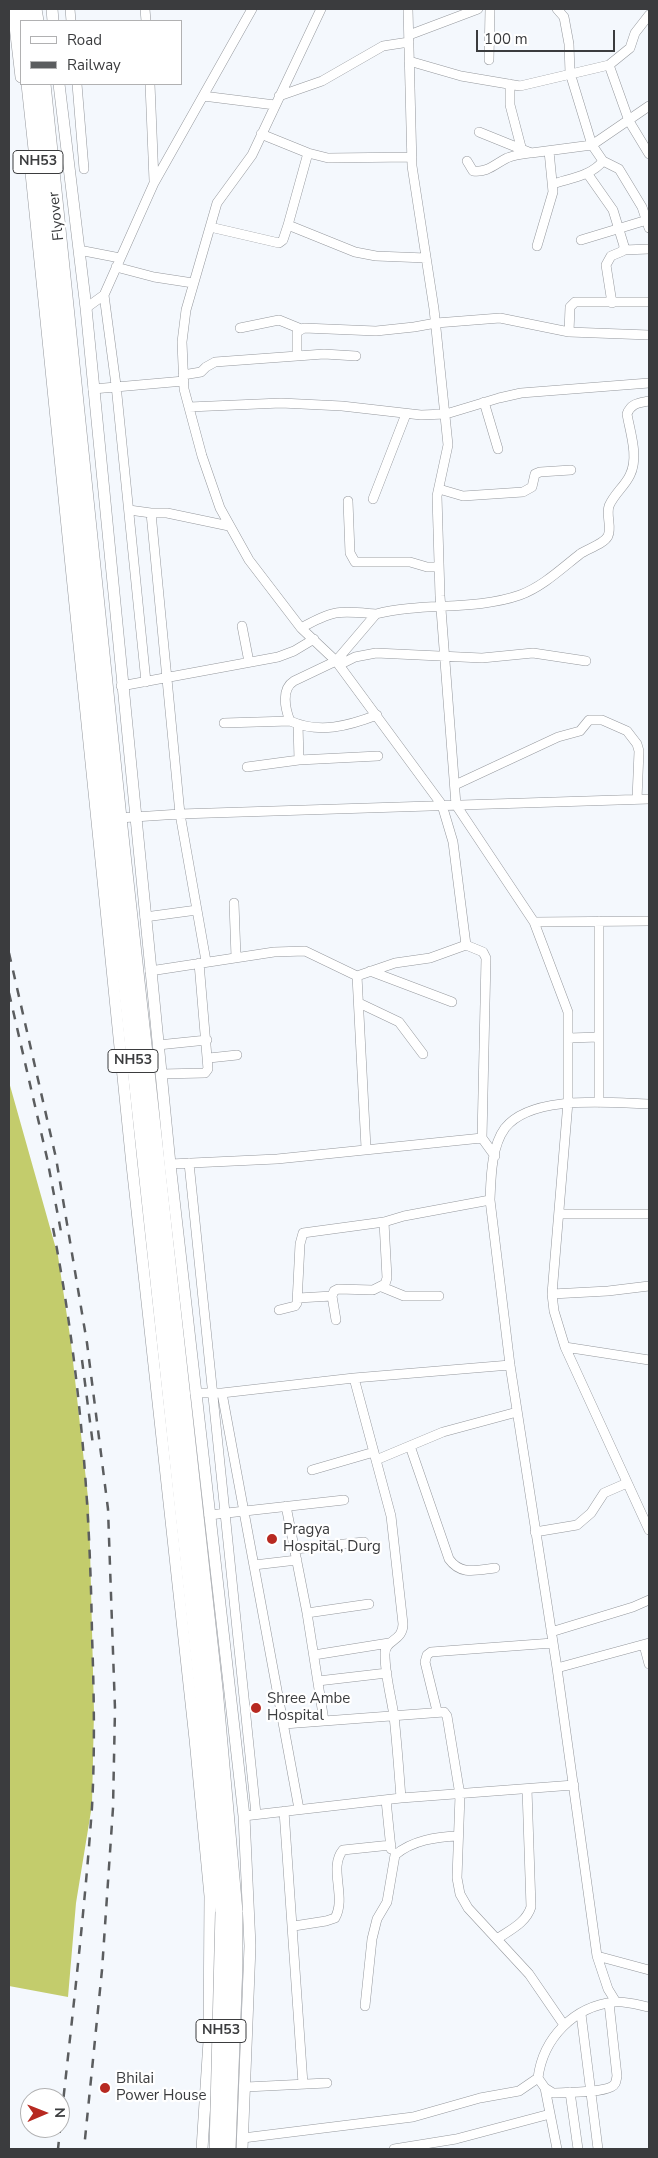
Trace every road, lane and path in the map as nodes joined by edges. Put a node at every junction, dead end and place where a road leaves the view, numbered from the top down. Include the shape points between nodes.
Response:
1 (13, 9) edge
2 (252, 9) edge
3 (320, 9) edge
4 (408, 9) edge
5 (478, 9) edge
6 (490, 9) edge
7 (557, 9) edge
8 (649, 15) edge
9 (409, 38) junction
10 (409, 60) junction
11 (489, 60) dead end
12 (609, 64) junction
13 (20, 68) edge
14 (570, 73) junction
15 (510, 84) junction
16 (22, 85) edge
17 (29, 85) edge
18 (43, 85) edge
19 (60, 85) edge
20 (77, 85) edge
21 (150, 85) edge
22 (203, 96) junction
23 (277, 101) junction
24 (649, 106) edge
25 (629, 121) junction
26 (479, 132) dead end
27 (262, 134) junction
28 (592, 145) junction
29 (520, 147) junction
30 (549, 151) junction
31 (308, 153) junction
32 (531, 153) junction
33 (649, 154) edge
34 (412, 157) junction
35 (467, 161) dead end
36 (604, 161) junction
37 (84, 169) dead end
38 (587, 173) junction
39 (154, 183) junction
40 (553, 184) junction
41 (288, 225) junction
42 (648, 225) edge
43 (210, 226) junction
44 (620, 228) junction
45 (580, 240) dead end
46 (538, 246) dead end
47 (649, 249) edge
48 (43, 250) junction
49 (624, 250) junction
50 (84, 251) dead end
51 (120, 258) junction
52 (426, 258) junction
53 (116, 267) junction
54 (193, 283) junction
55 (104, 295) junction
56 (649, 302) edge
57 (612, 303) junction
58 (86, 308) junction
59 (436, 323) junction
60 (240, 328) dead end
61 (301, 328) junction
62 (569, 332) junction
63 (649, 335) edge
64 (297, 356) junction
65 (356, 356) dead end
66 (184, 378) junction
67 (649, 383) edge
68 (116, 385) junction
69 (93, 388) junction
70 (649, 401) edge
71 (484, 402) junction
72 (189, 407) junction
73 (406, 414) junction
74 (446, 414) junction
75 (498, 449) dead end
76 (571, 470) dead end
77 (439, 489) junction
78 (373, 499) dead end
79 (348, 501) dead end
80 (128, 510) junction
81 (151, 513) junction
82 (229, 526) junction
83 (439, 567) junction
84 (440, 605) junction
85 (376, 614) junction
86 (242, 626) dead end
87 (302, 628) junction
88 (314, 639) junction
89 (445, 657) junction
90 (586, 661) dead end
91 (249, 662) junction
92 (337, 663) junction
93 (166, 678) junction
94 (146, 682) junction
95 (122, 686) junction
96 (377, 715) junction
97 (294, 722) junction
98 (224, 723) dead end
99 (378, 756) dead end
100 (298, 760) junction
101 (247, 766) dead end
102 (455, 785) junction
103 (637, 799) junction
104 (649, 799) edge
105 (456, 805) junction
106 (442, 806) junction
107 (180, 814) junction
108 (136, 816) junction
109 (119, 818) junction
110 (234, 903) dead end
111 (197, 910) junction
112 (145, 917) junction
113 (599, 921) junction
114 (649, 921) edge
115 (534, 922) junction
116 (466, 945) junction
117 (236, 957) junction
118 (202, 962) junction
119 (150, 971) junction
120 (370, 971) junction
121 (357, 976) junction
122 (452, 1002) dead end
123 (359, 1003) junction
124 (599, 1037) junction
125 (569, 1038) junction
126 (207, 1040) junction
127 (158, 1045) junction
128 (423, 1054) dead end
129 (237, 1055) dead end
130 (208, 1058) junction
131 (161, 1074) junction
132 (568, 1102) junction
133 (599, 1102) junction
134 (649, 1104) edge
135 (482, 1138) junction
136 (366, 1148) junction
137 (495, 1156) junction
138 (189, 1163) junction
139 (170, 1164) junction
140 (490, 1200) junction
141 (559, 1214) junction
142 (649, 1214) edge
143 (384, 1222) junction
144 (171, 1231) junction
145 (649, 1286) edge
146 (382, 1287) junction
147 (552, 1294) junction
148 (332, 1296) junction
149 (439, 1296) dead end
150 (298, 1298) junction
151 (280, 1310) dead end
152 (336, 1320) dead end
153 (565, 1347) junction
154 (649, 1360) edge
155 (510, 1365) junction
156 (354, 1378) junction
157 (195, 1393) junction
158 (217, 1393) junction
159 (516, 1412) junction
160 (410, 1446) junction
161 (375, 1456) junction
162 (312, 1470) dead end
163 (627, 1483) junction
164 (344, 1500) dead end
165 (286, 1506) junction
166 (244, 1511) junction
167 (224, 1514) junction
168 (209, 1515) junction
169 (649, 1530) edge
170 (535, 1532) junction
171 (364, 1542) dead end
172 (295, 1549) junction
173 (297, 1560) junction
174 (254, 1565) junction
175 (495, 1568) dead end
176 (649, 1600) edge
177 (369, 1604) dead end
178 (307, 1613) junction
179 (551, 1632) junction
180 (390, 1643) junction
181 (553, 1643) junction
182 (646, 1644) edge
183 (314, 1656) junction
184 (649, 1664) edge
185 (557, 1668) junction
186 (387, 1673) junction
187 (318, 1681) junction
188 (437, 1711) junction
189 (394, 1716) junction
190 (324, 1721) junction
191 (284, 1724) junction
192 (574, 1785) junction
193 (526, 1789) junction
194 (460, 1795) junction
195 (401, 1798) junction
196 (386, 1800) junction
197 (299, 1809) junction
198 (284, 1811) junction
199 (256, 1814) junction
200 (244, 1816) junction
201 (458, 1836) junction
202 (390, 1845) junction
203 (392, 1863) junction
204 (229, 1912) junction
205 (294, 1926) junction
206 (497, 1939) junction
207 (597, 1956) junction
208 (649, 1970) edge
209 (613, 2003) junction
210 (366, 2006) dead end
211 (649, 2007) edge
212 (581, 2014) junction
213 (564, 2026) junction
214 (538, 2078) junction
215 (327, 2083) dead end
216 (304, 2084) junction
217 (246, 2087) junction
218 (545, 2088) junction
219 (589, 2090) junction
220 (570, 2092) junction
221 (204, 2113) junction
222 (244, 2114) junction
223 (550, 2114) junction
224 (243, 2143) edge
225 (202, 2149) edge
226 (216, 2149) edge
227 (228, 2149) edge
228 (394, 2149) edge
229 (557, 2149) edge
230 (578, 2149) edge
231 (598, 2149) edge

1 - 13 street
2 - 22 street
3 - 23 street
4 - 9 street
5 - 9 street
6 - 11 street
7 - 14 street via 564,17
8 - 12 street via 635,33 630,48
9 - 10 street
9 - 23 street via 382,46 322,81
10 - 15 street via 461,76
10 - 34 street
12 - 14 street
12 - 25 street
14 - 15 street via 520,86
14 - 28 street
15 - 29 street via 510,105
16 - 48 street
17 - 48 highway, Flyover / NH53
18 - 109 highway, Flyover / NH53
19 - 58 street
20 - 37 street
21 - 39 street
22 - 23 street
22 - 39 street
23 - 27 street
24 - 25 street
25 - 28 street
25 - 33 street
26 - 29 street
27 - 31 street
27 - 43 street via 252,155 217,203
28 - 30 street
28 - 36 street
29 - 32 street
30 - 32 street
30 - 40 street
31 - 34 street via 328,158
31 - 41 street
32 - 35 street via 508,158 477,172 472,171
34 - 52 street
36 - 38 street
36 - 42 street via 619,169 642,207
38 - 40 street
38 - 44 street via 613,210
39 - 51 street
40 - 46 street via 551,203
41 - 43 street via 279,243
41 - 52 street via 355,252
42 - 44 street
43 - 54 street
44 - 45 street
44 - 49 street
47 - 49 street
48 - 204 highway, NH53
48 - 221 street, NH53 via 132,1165 196,1739 210,1896 209,2041
49 - 57 street via 611,256 606,265
50 - 51 street
51 - 53 street
52 - 59 street
53 - 54 street
53 - 55 street
54 - 66 street via 182,342
55 - 58 street
55 - 68 street
56 - 57 street
57 - 62 street via 572,304
58 - 69 street
59 - 61 street via 376,331
59 - 62 street via 500,318
59 - 74 street
60 - 61 street via 278,320
61 - 64 street via 297,332
62 - 63 street
64 - 65 street
64 - 66 street via 215,362
66 - 68 street
66 - 72 street
67 - 71 street via 528,393
68 - 69 street
68 - 80 street
69 - 95 street
70 - 84 street via 636,404 627,414 634,462 630,475 608,509 610,529 607,538 538,586 521,594 500,601
71 - 74 street
71 - 75 street
72 - 73 street via 281,403
72 - 82 street via 202,456
73 - 74 street
73 - 78 street
74 - 77 street via 448,445
76 - 77 street via 535,474 532,487 523,492 463,496
77 - 83 street
79 - 83 street via 350,553 355,562 410,562
80 - 81 street
80 - 94 street
81 - 82 street via 168,513
81 - 93 street
82 - 87 street via 248,560
83 - 84 street
84 - 85 street
84 - 89 street
85 - 87 street via 334,612
85 - 92 street
86 - 91 street
87 - 88 street
88 - 91 street via 286,654
88 - 92 street
89 - 90 street via 482,658 533,653
89 - 92 street via 365,654
89 - 102 street
91 - 93 street
92 - 96 street
92 - 97 street via 288,685 285,691 287,714
93 - 94 street
93 - 107 street
94 - 95 street
95 - 108 street
96 - 97 street via 332,728 314,728
96 - 106 street
97 - 98 street
97 - 100 street
99 - 100 street
100 - 101 street
102 - 103 street via 558,736 580,731 589,720 596,719 627,731 637,744
102 - 105 street
103 - 104 street
103 - 105 street
105 - 106 street
105 - 115 street
106 - 107 street
106 - 116 street via 453,842
107 - 108 street
107 - 111 street
108 - 109 street
108 - 112 street
109 - 144 highway, NH53
110 - 117 street
111 - 112 street
111 - 118 street
112 - 119 street
113 - 114 street
113 - 115 street
113 - 124 street
115 - 125 street via 567,1004
116 - 120 street via 430,958 394,963
116 - 135 street via 483,952 486,958
117 - 118 street
117 - 121 street via 305,951
118 - 119 street
118 - 126 street
119 - 127 street
120 - 121 street
120 - 122 street
121 - 123 street
123 - 128 street via 399,1022
123 - 136 street
124 - 125 street
124 - 133 street
125 - 132 street
126 - 127 street
126 - 130 street
127 - 131 street
129 - 130 street
130 - 131 street via 208,1070 205,1072
131 - 139 street
132 - 133 street
132 - 137 street via 514,1120 505,1129
132 - 141 street
133 - 134 street
135 - 136 street
135 - 137 street
136 - 138 street via 276,1159
137 - 140 street
138 - 139 street
138 - 158 street
139 - 144 street
140 - 143 street
140 - 155 street
141 - 142 street
141 - 147 street
143 - 146 street via 387,1278
143 - 150 street via 303,1233
144 - 157 street
144 - 204 highway, NH53 via 215,1688
145 - 147 street via 608,1292
146 - 148 street via 373,1290 338,1289
146 - 149 street via 404,1296
147 - 153 street
148 - 150 street
148 - 152 street
150 - 151 street via 295,1306
153 - 154 street
153 - 163 street
155 - 156 street
155 - 159 street
156 - 158 street
156 - 161 street
157 - 158 street
157 - 168 street
158 - 166 street
158 - 167 street
159 - 160 street via 443,1432
159 - 170 street
160 - 161 street
160 - 175 street via 449,1559 455,1567 466,1571
161 - 162 street
161 - 180 street via 391,1516 403,1624 399,1638
163 - 169 street
163 - 170 street via 604,1493 591,1513 577,1525
164 - 165 street
165 - 166 street
165 - 172 street
166 - 167 street
166 - 174 street
167 - 168 street
167 - 199 street
168 - 200 street
170 - 179 street
171 - 172 street
172 - 173 street
173 - 174 street
173 - 178 street
174 - 191 street
176 - 179 street
177 - 178 street
178 - 183 street
179 - 181 street
180 - 183 street
180 - 186 street via 384,1653
181 - 185 street
181 - 188 street via 431,1652 425,1662
182 - 184 street
182 - 185 street
183 - 187 street
185 - 192 street
186 - 187 street
186 - 189 street
187 - 190 street
188 - 189 street
188 - 194 street via 447,1716
189 - 190 street
189 - 195 street
190 - 191 street
191 - 197 street
192 - 193 street
192 - 207 street
193 - 194 street
193 - 206 street via 531,1907 521,1923
194 - 195 street
194 - 201 street
195 - 196 street
196 - 197 street
196 - 202 street
197 - 198 street
198 - 199 street
198 - 205 street
199 - 200 street
200 - 217 street, NH53 via 250,1955
201 - 203 street via 416,1843 396,1855
201 - 206 street via 460,1894 468,1908
202 - 203 street
202 - 205 street via 344,1850 338,1863 341,1904 335,1918
203 - 210 street via 387,1902 377,1919 372,1939
204 - 226 highway, NH53, bridge
204 - 227 highway, NH53, bridge via 235,1964
205 - 216 street
206 - 213 street via 528,1974
207 - 208 street
207 - 209 street
209 - 211 street
209 - 212 street
209 - 219 street via 616,2083 610,2088
212 - 213 street
212 - 219 street
213 - 214 street via 550,2040 540,2059
214 - 218 street
214 - 224 street via 519,2091 413,2116
215 - 216 street
216 - 217 street
217 - 222 street, NH53
218 - 220 street via 553,2093
218 - 223 street
219 - 220 street
219 - 231 street
220 - 230 street
221 - 222 street
221 - 225 street, NH53
222 - 224 street, NH53
223 - 228 street via 456,2139
223 - 229 street

